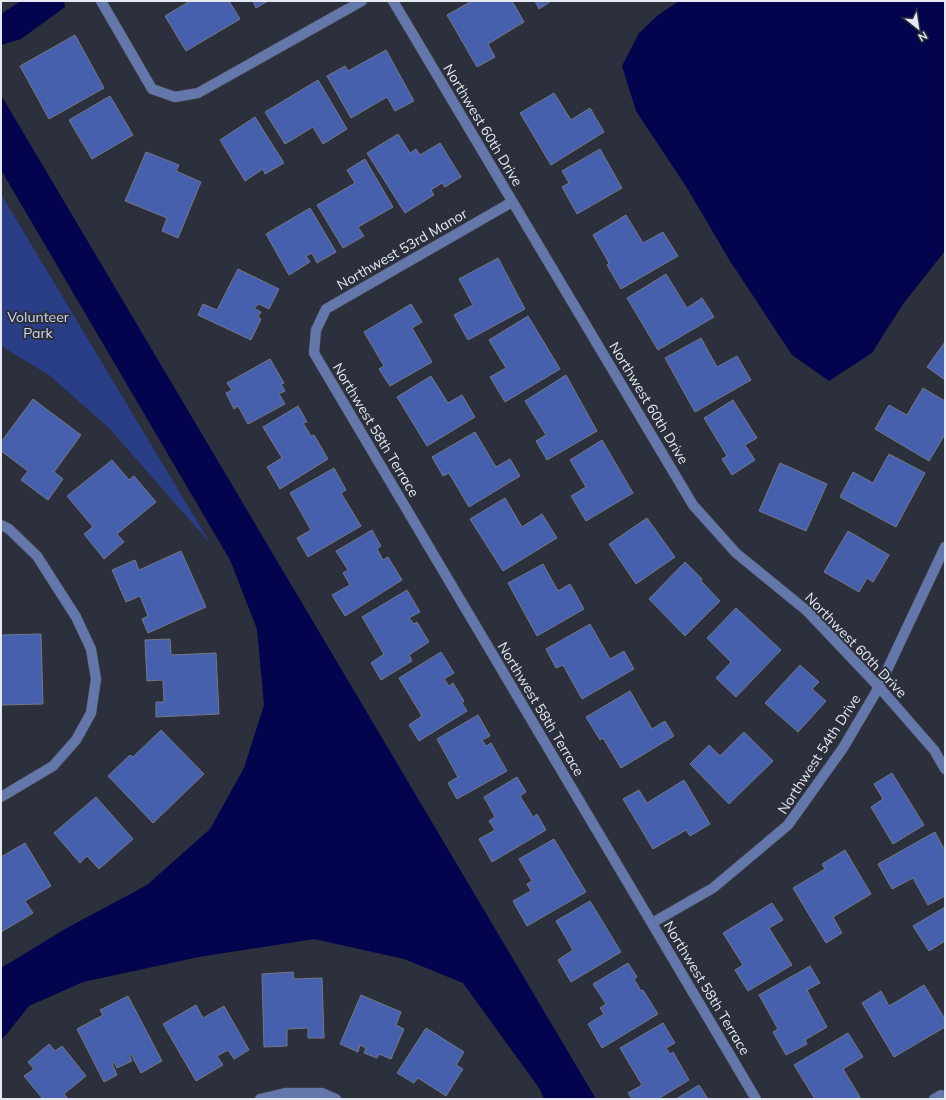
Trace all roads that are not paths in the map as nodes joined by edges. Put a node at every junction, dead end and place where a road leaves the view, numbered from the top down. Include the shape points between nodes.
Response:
1 (102, 1) edge
2 (362, 1) edge
3 (393, 1) edge
4 (512, 202) junction
5 (316, 330) joint
6 (1, 525) edge
7 (945, 547) edge
8 (879, 687) junction
9 (945, 769) edge
10 (1, 797) edge
11 (652, 923) junction
12 (260, 1099) edge
13 (336, 1099) edge
14 (756, 1099) edge

1 - 2 street via 152,89 175,97 198,93
3 - 4 street, Northwest 60th Drive
4 - 5 street, Northwest 53rd Manor via 326,309
4 - 8 street, Northwest 60th Drive via 693,505 736,553 807,611
5 - 11 street, Northwest 58th Terrace via 314,353
6 - 10 street via 9,529 38,556 76,617 91,648 96,679 91,713 76,740 53,766
7 - 8 street, Northwest 54th Drive
8 - 9 street, Northwest 60th Drive via 934,750
8 - 11 street, Northwest 54th Drive via 843,748 788,825 713,888
11 - 14 street, Northwest 58th Terrace
12 - 13 street via 285,1093 322,1093

